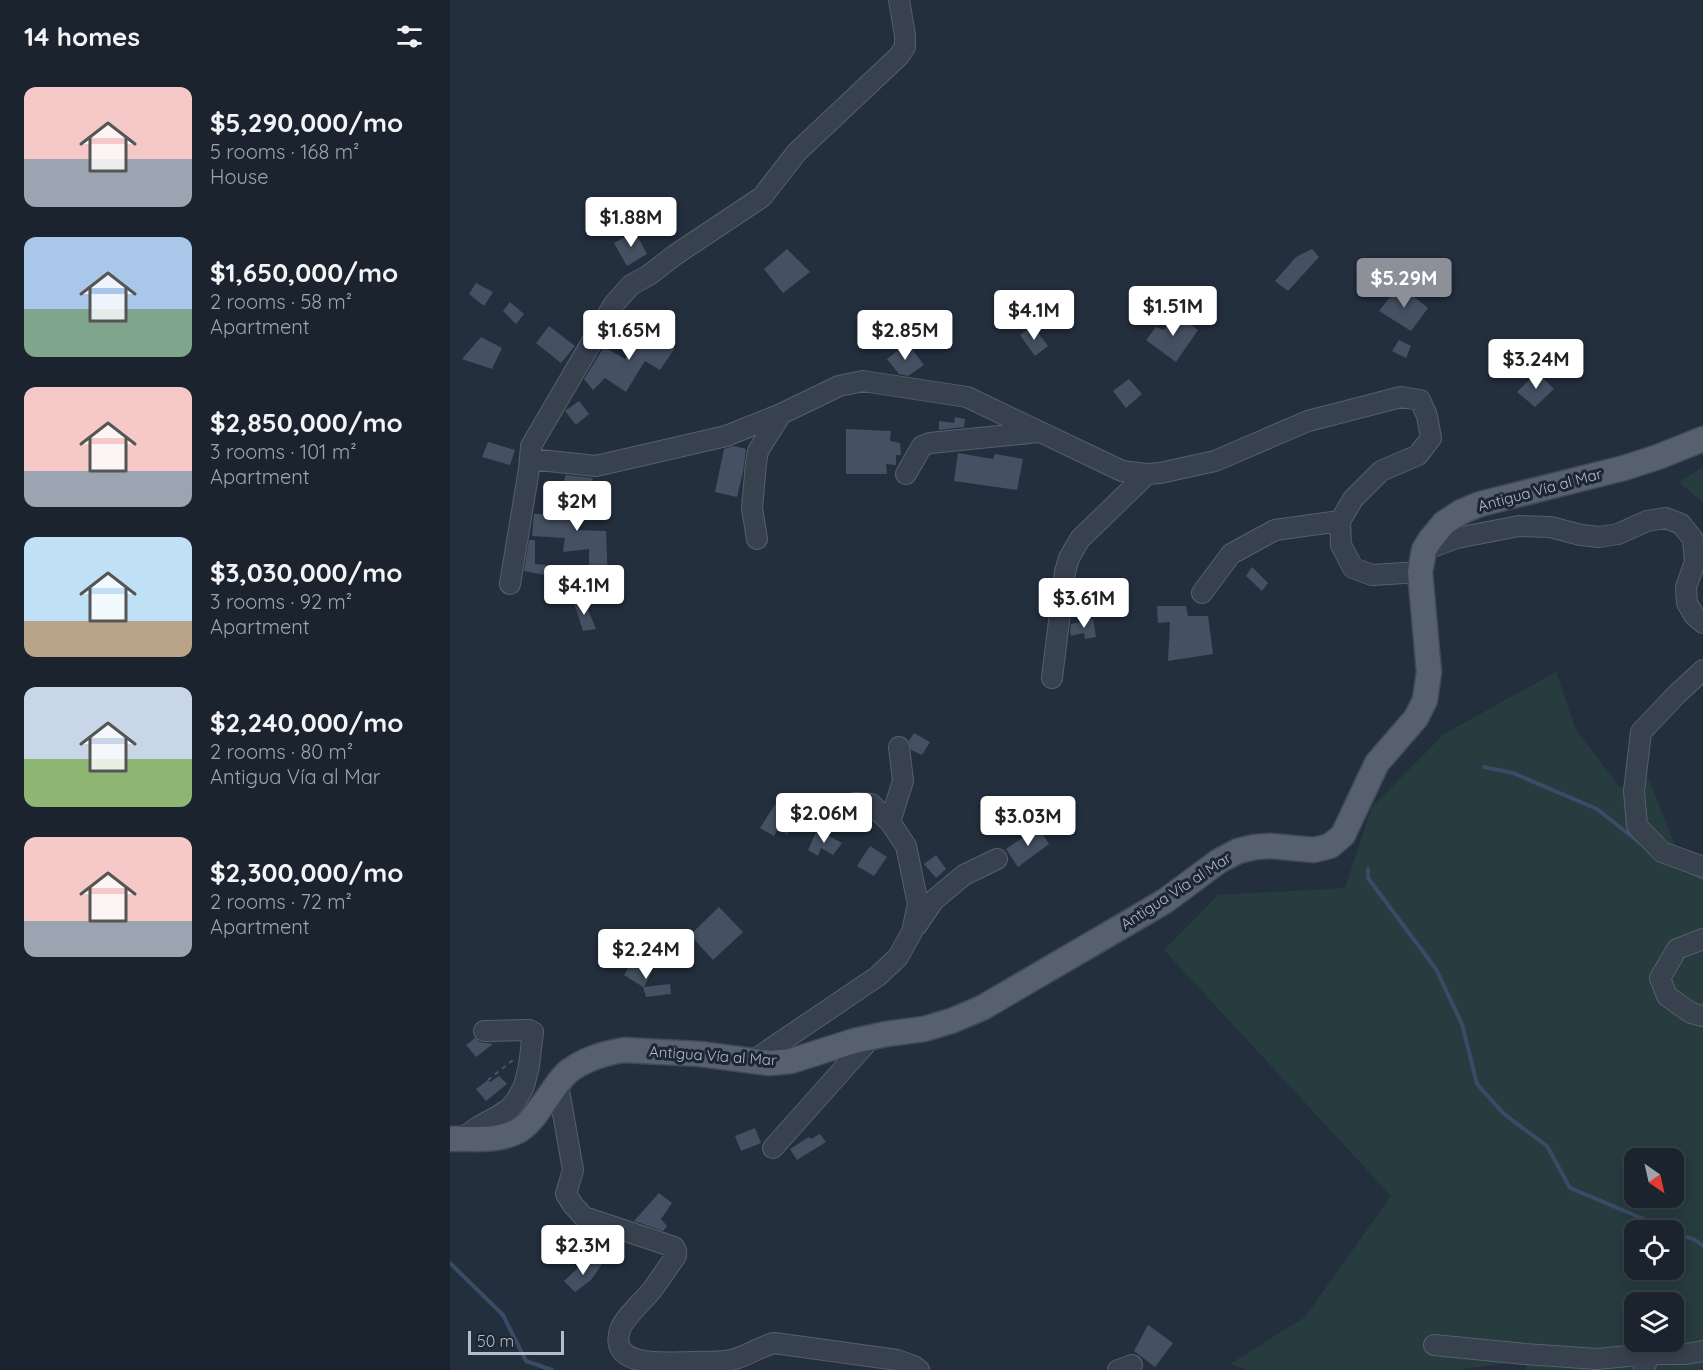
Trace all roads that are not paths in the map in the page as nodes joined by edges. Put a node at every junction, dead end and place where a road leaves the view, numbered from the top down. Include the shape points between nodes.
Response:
1 (899, 0) edge
2 (781, 414) junction
3 (1039, 432) junction
4 (1703, 439) edge
5 (530, 459) junction
6 (906, 474) dead end
7 (1147, 474) junction
8 (1340, 521) junction
9 (757, 539) dead end
10 (1422, 561) junction
11 (510, 584) dead end
12 (1202, 593) dead end
13 (1703, 623) edge
14 (1703, 670) edge
15 (1052, 678) dead end
16 (900, 747) dead end
17 (837, 817) dead end
18 (890, 822) junction
19 (997, 859) dead end
20 (1703, 867) edge
21 (912, 932) junction
22 (1703, 939) edge
23 (1703, 1016) edge
24 (484, 1031) dead end
25 (870, 1038) junction
26 (751, 1062) junction
27 (558, 1085) junction
28 (455, 1139) edge
29 (773, 1148) dead end
30 (1434, 1345) dead end
31 (1703, 1351) edge
32 (1647, 1362) edge
33 (919, 1370) edge

1 - 5 street via 905,35 905,47 899,56 797,152 762,197 631,285 614,304 531,446
2 - 3 street via 839,386 863,381 967,397
2 - 5 street via 726,436 596,466
2 - 9 street via 758,451 752,508
3 - 6 street via 930,442 922,446
3 - 7 street via 1122,471
4 - 10 main road, Antigua Vía al Mar via 1624,468 1461,512 1444,523 1430,540
5 - 11 street
7 - 8 street via 1215,461 1308,421 1401,397 1420,400 1431,438 1418,455 1381,471 1353,499
7 - 15 street via 1080,538 1069,558
8 - 10 street via 1341,545 1353,568 1372,575
8 - 12 street via 1275,530 1231,554
10 - 13 street via 1457,538 1519,526 1550,527 1599,537 1666,518 1681,524 1693,539 1695,562 1686,587 1687,603
10 - 25 main road, Antigua Vía al Mar via 1429,672 1425,700 1416,718 1377,763 1343,835 1330,846 1314,850 1271,846 1238,851 1164,901 982,1008 933,1026
14 - 20 street via 1641,732 1634,791 1636,826 1662,852
16 - 18 street via 903,781
17 - 18 street via 854,803 871,804
18 - 21 street via 906,846 918,904
19 - 21 street via 964,875 934,900
21 - 26 street via 898,957 878,976
22 - 23 street via 1677,949 1660,978 1667,996 1691,1013
24 - 28 street via 533,1032 524,1086 510,1108
25 - 26 main road, Antigua Vía al Mar via 791,1061
25 - 29 street
26 - 27 main road, Antigua Vía al Mar via 700,1054 624,1050 583,1063 568,1072
27 - 28 main road, Antigua Vía al Mar via 519,1130 484,1139
27 - 33 street via 573,1170 566,1194 573,1205 585,1217 674,1247 676,1251 652,1290 621,1327 620,1349 629,1357 658,1362 729,1361 774,1343 897,1360
30 - 32 street
31 - 32 street

